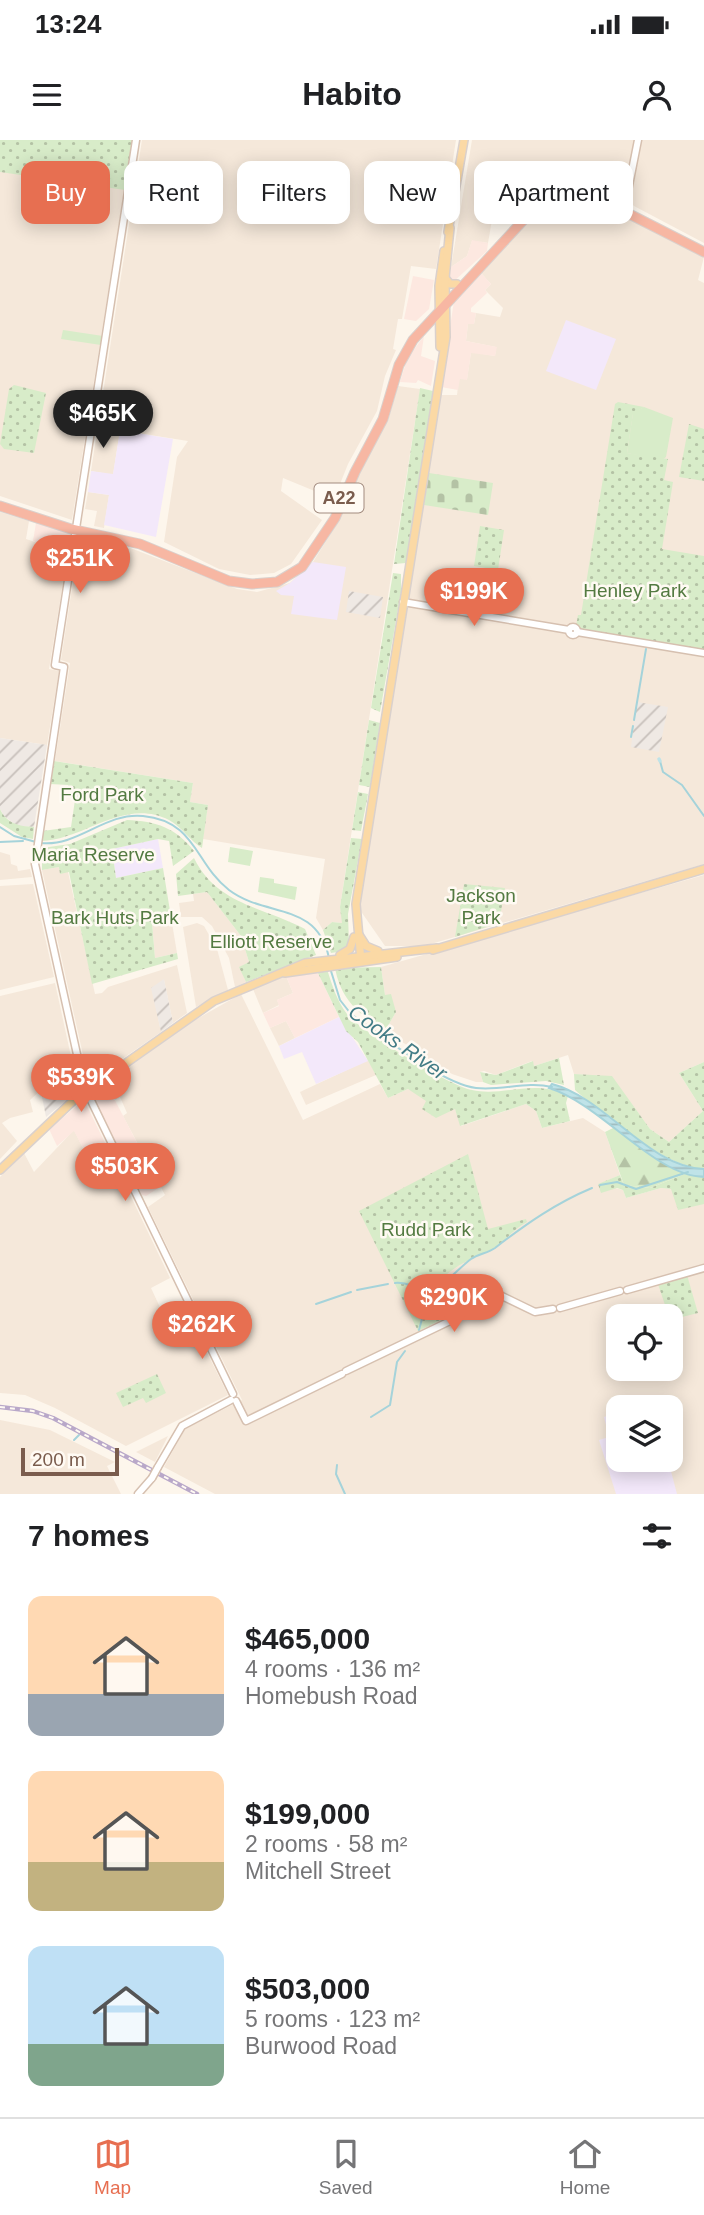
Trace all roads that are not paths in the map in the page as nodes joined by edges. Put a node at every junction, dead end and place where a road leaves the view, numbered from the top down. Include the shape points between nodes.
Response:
1 (136, 140) edge
2 (464, 140) edge
3 (639, 140) edge
4 (633, 172) edge
5 (633, 213) edge
6 (514, 224) edge
7 (519, 224) edge
8 (450, 228) junction
9 (704, 250) edge
10 (445, 278) junction
11 (457, 284) junction
12 (443, 301) junction
13 (428, 322) junction
14 (440, 335) junction
15 (437, 383) junction
16 (0, 504) edge
17 (77, 528) junction
18 (403, 602) junction
19 (704, 653) edge
20 (704, 869) edge
21 (355, 934) junction
22 (437, 948) junction
23 (385, 953) junction
24 (357, 958) junction
25 (335, 960) junction
26 (86, 1091) junction
27 (0, 1170) edge
28 (704, 1268) edge
29 (233, 1398) junction
30 (138, 1494) edge

1 - 17 main road
2 - 8 main road
3 - 4 main road
5 - 9 highway, A22
6 - 11 highway, A22
7 - 12 highway, A22 via 488,261
8 - 10 main road
8 - 12 main road via 440,275
10 - 11 main road
10 - 12 main road
11 - 12 highway, A22
12 - 13 highway, A22
12 - 14 main road
12 - 15 main road via 446,337
12 - 17 highway, A22 via 399,354 379,416 334,509 306,553 288,571 264,580 230,577 158,544
13 - 14 main road via 437,323
13 - 17 highway, A22 via 402,358 383,419 335,518 311,556 293,574 267,584 229,581 149,547
14 - 15 main road
15 - 18 main road
16 - 17 highway, A22
17 - 26 main road via 55,665 64,667 37,846 38,880
18 - 19 main road
18 - 21 main road via 365,836
20 - 22 main road
21 - 23 main road via 366,946
21 - 24 main road
21 - 25 main road via 350,948
22 - 23 main road
22 - 24 main road via 416,955
23 - 24 main road
24 - 25 main road
25 - 26 main road via 295,965 214,1001
26 - 27 main road
26 - 29 main road
28 - 29 main road via 557,1308 535,1311 502,1296 246,1421
29 - 30 main road, bridge via 182,1426

